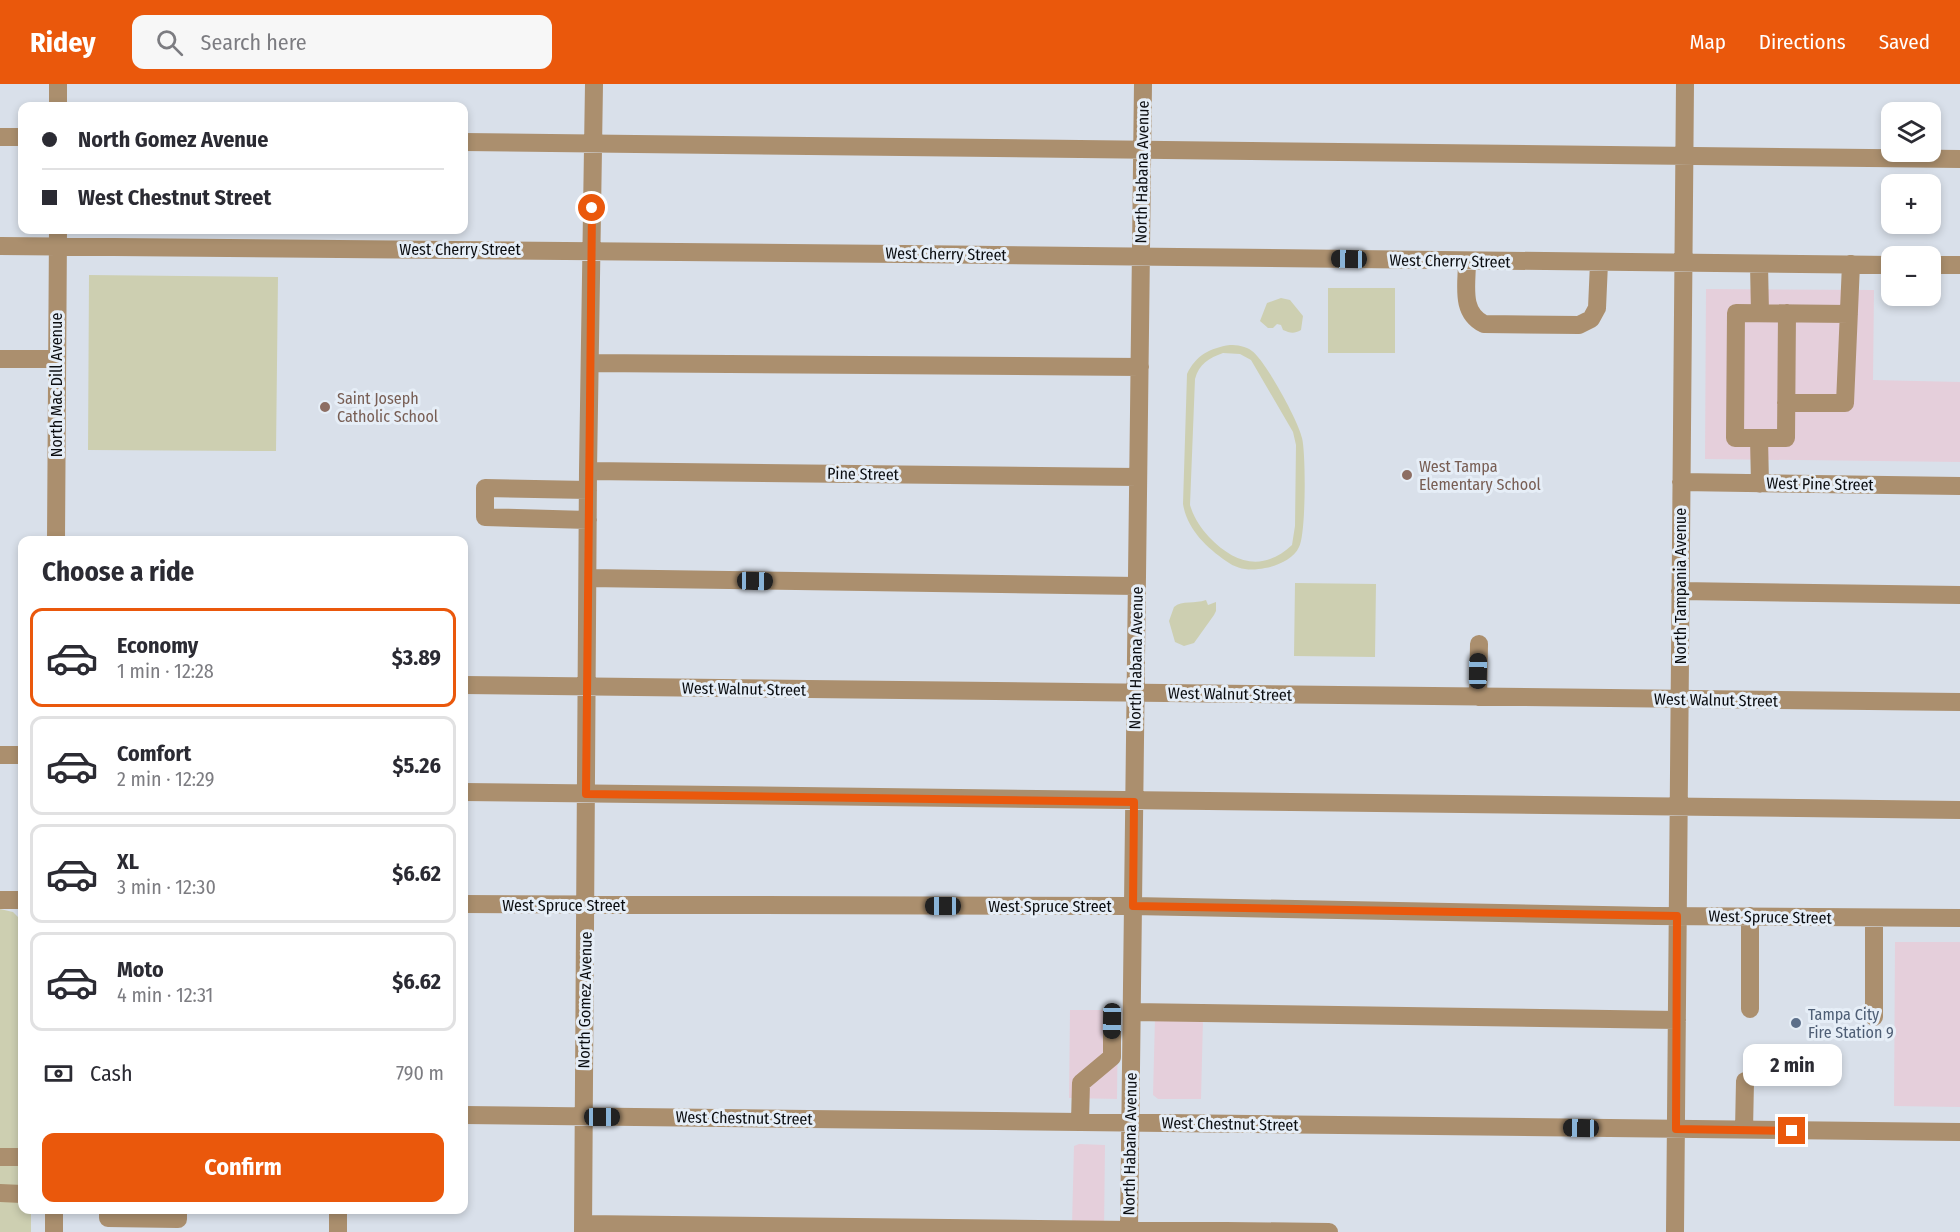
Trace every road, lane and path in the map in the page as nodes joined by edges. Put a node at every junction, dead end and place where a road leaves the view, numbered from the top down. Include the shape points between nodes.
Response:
1 (58, 84) edge
2 (594, 84) edge
3 (1143, 84) edge
4 (1685, 84) edge
5 (58, 102) edge
6 (0, 137) edge
7 (18, 137) edge
8 (468, 142) edge
9 (593, 144) junction
10 (1142, 151) junction
11 (1684, 157) junction
12 (1960, 159) edge
13 (58, 238) edge
14 (0, 246) edge
15 (592, 250) junction
16 (1141, 256) junction
17 (1467, 261) junction
18 (1599, 263) junction
19 (1683, 264) junction
20 (1759, 264) junction
21 (1851, 264) junction
22 (1881, 265) edge
23 (1941, 265) edge
24 (1960, 265) edge
25 (1760, 313) junction
26 (1787, 313) junction
27 (1849, 314) junction
28 (0, 358) edge
29 (56, 359) junction
30 (590, 363) junction
31 (1140, 367) junction
32 (1786, 403) junction
33 (1759, 438) junction
34 (588, 471) junction
35 (1138, 477) junction
36 (1681, 483) junction
37 (1760, 484) junction
38 (1960, 486) edge
39 (588, 490) junction
40 (588, 520) junction
41 (56, 536) edge
42 (588, 578) junction
43 (1137, 586) junction
44 (1680, 591) junction
45 (1960, 595) edge
46 (1479, 644) dead end
47 (468, 685) edge
48 (587, 687) junction
49 (1136, 693) junction
50 (1478, 697) junction
51 (1679, 699) junction
52 (1960, 702) edge
53 (0, 754) edge
54 (18, 755) edge
55 (468, 792) edge
56 (586, 794) junction
57 (1134, 802) junction
58 (1678, 808) junction
59 (1960, 810) edge
60 (0, 900) edge
61 (18, 900) edge
62 (468, 904) edge
63 (586, 906) junction
64 (1133, 906) junction
65 (1677, 916) junction
66 (1750, 916) junction
67 (1875, 918) junction
68 (1960, 918) edge
69 (1750, 1009) dead end
70 (1132, 1012) junction
71 (1112, 1013) dead end
72 (1874, 1017) dead end
73 (1677, 1020) junction
74 (1112, 1034) junction
75 (1132, 1034) junction
76 (1744, 1081) dead end
77 (468, 1115) edge
78 (583, 1116) junction
79 (1080, 1122) junction
80 (1131, 1123) junction
81 (1676, 1129) junction
82 (1744, 1130) junction
83 (1960, 1132) edge
84 (0, 1156) edge
85 (18, 1157) edge
86 (0, 1193) edge
87 (18, 1194) edge
88 (54, 1214) edge
89 (108, 1214) edge
90 (178, 1214) edge
91 (338, 1214) edge
92 (583, 1228) edge
93 (1129, 1231) edge
94 (54, 1232) edge
95 (338, 1232) edge
96 (1329, 1232) edge
97 (1675, 1232) edge

1 - 5 street
2 - 9 street, North Gomez Avenue
3 - 10 street, North Habana Avenue
4 - 11 street, North Tampania Avenue
6 - 7 street
8 - 9 street
9 - 10 street
9 - 15 street, North Gomez Avenue
10 - 11 street
10 - 16 street, North Habana Avenue
11 - 12 street
11 - 19 street, North Tampania Avenue
13 - 14 street, West Cherry Street
13 - 15 street, West Cherry Street
13 - 29 street, North Mac Dill Avenue
15 - 16 street, West Cherry Street
15 - 30 street, North Gomez Avenue
16 - 17 street, West Cherry Street
16 - 31 street, North Habana Avenue
17 - 18 street, West Cherry Street
17 - 18 street via 1467,306 1474,319 1484,324 1579,326 1591,319 1597,308
18 - 19 street, West Cherry Street
19 - 20 street, West Cherry Street
19 - 36 street, North Tampania Avenue
20 - 21 street, West Cherry Street
20 - 25 street
21 - 22 street, West Cherry Street
21 - 27 street
23 - 24 street
25 - 26 street
25 - 33 street via 1736,313 1735,403 1735,438
26 - 27 street
26 - 32 street
27 - 32 street via 1845,403
28 - 29 street
29 - 41 street, North Mac Dill Avenue
30 - 31 street
30 - 34 street, North Gomez Avenue
31 - 35 street, North Habana Avenue
32 - 33 street via 1786,438
33 - 37 street
34 - 35 street, Pine Street
34 - 39 street, North Gomez Avenue
35 - 43 street, North Habana Avenue
36 - 37 street, West Pine Street
36 - 44 street, North Tampania Avenue
37 - 38 street, West Pine Street
39 - 40 street, North Gomez Avenue
39 - 40 street via 485,488 484,517
40 - 42 street, North Gomez Avenue
42 - 43 street
42 - 48 street, North Gomez Avenue
43 - 49 street, North Habana Avenue
44 - 45 street
44 - 51 street, North Tampania Avenue
46 - 50 street
47 - 48 street, West Walnut Street
48 - 49 street, West Walnut Street
48 - 56 street, North Gomez Avenue
49 - 50 street, West Walnut Street
49 - 57 street, North Habana Avenue
50 - 51 street, West Walnut Street
51 - 52 street, West Walnut Street
51 - 58 street, North Tampania Avenue
53 - 54 street
55 - 56 street
56 - 57 street
56 - 63 street, North Gomez Avenue
57 - 58 street
57 - 64 street, North Habana Avenue
58 - 59 street
58 - 65 street, North Tampania Avenue
60 - 61 street
62 - 63 street, West Spruce Street
63 - 64 street, West Spruce Street
63 - 78 street, North Gomez Avenue
64 - 65 street, West Spruce Street
64 - 70 street, North Habana Avenue
65 - 66 street, West Spruce Street
65 - 73 street, North Tampania Avenue
66 - 67 street, West Spruce Street
66 - 69 street
67 - 68 street, West Spruce Street
67 - 72 street
70 - 73 street
70 - 75 street, North Habana Avenue
71 - 74 street
73 - 81 street, North Tampania Avenue
74 - 75 street
74 - 79 street via 1112,1057 1081,1083
75 - 80 street, North Habana Avenue
76 - 82 street
77 - 78 street, West Chestnut Street
78 - 79 street, West Chestnut Street
78 - 92 street, North Gomez Avenue
79 - 80 street, West Chestnut Street
80 - 81 street, West Chestnut Street
80 - 93 street, North Habana Avenue
81 - 82 street, West Chestnut Street
81 - 97 street, North Tampania Avenue
82 - 83 street, West Chestnut Street
84 - 85 street
86 - 87 street
88 - 94 street
89 - 90 street via 108,1218 178,1219
91 - 95 street
92 - 93 street
93 - 96 street

